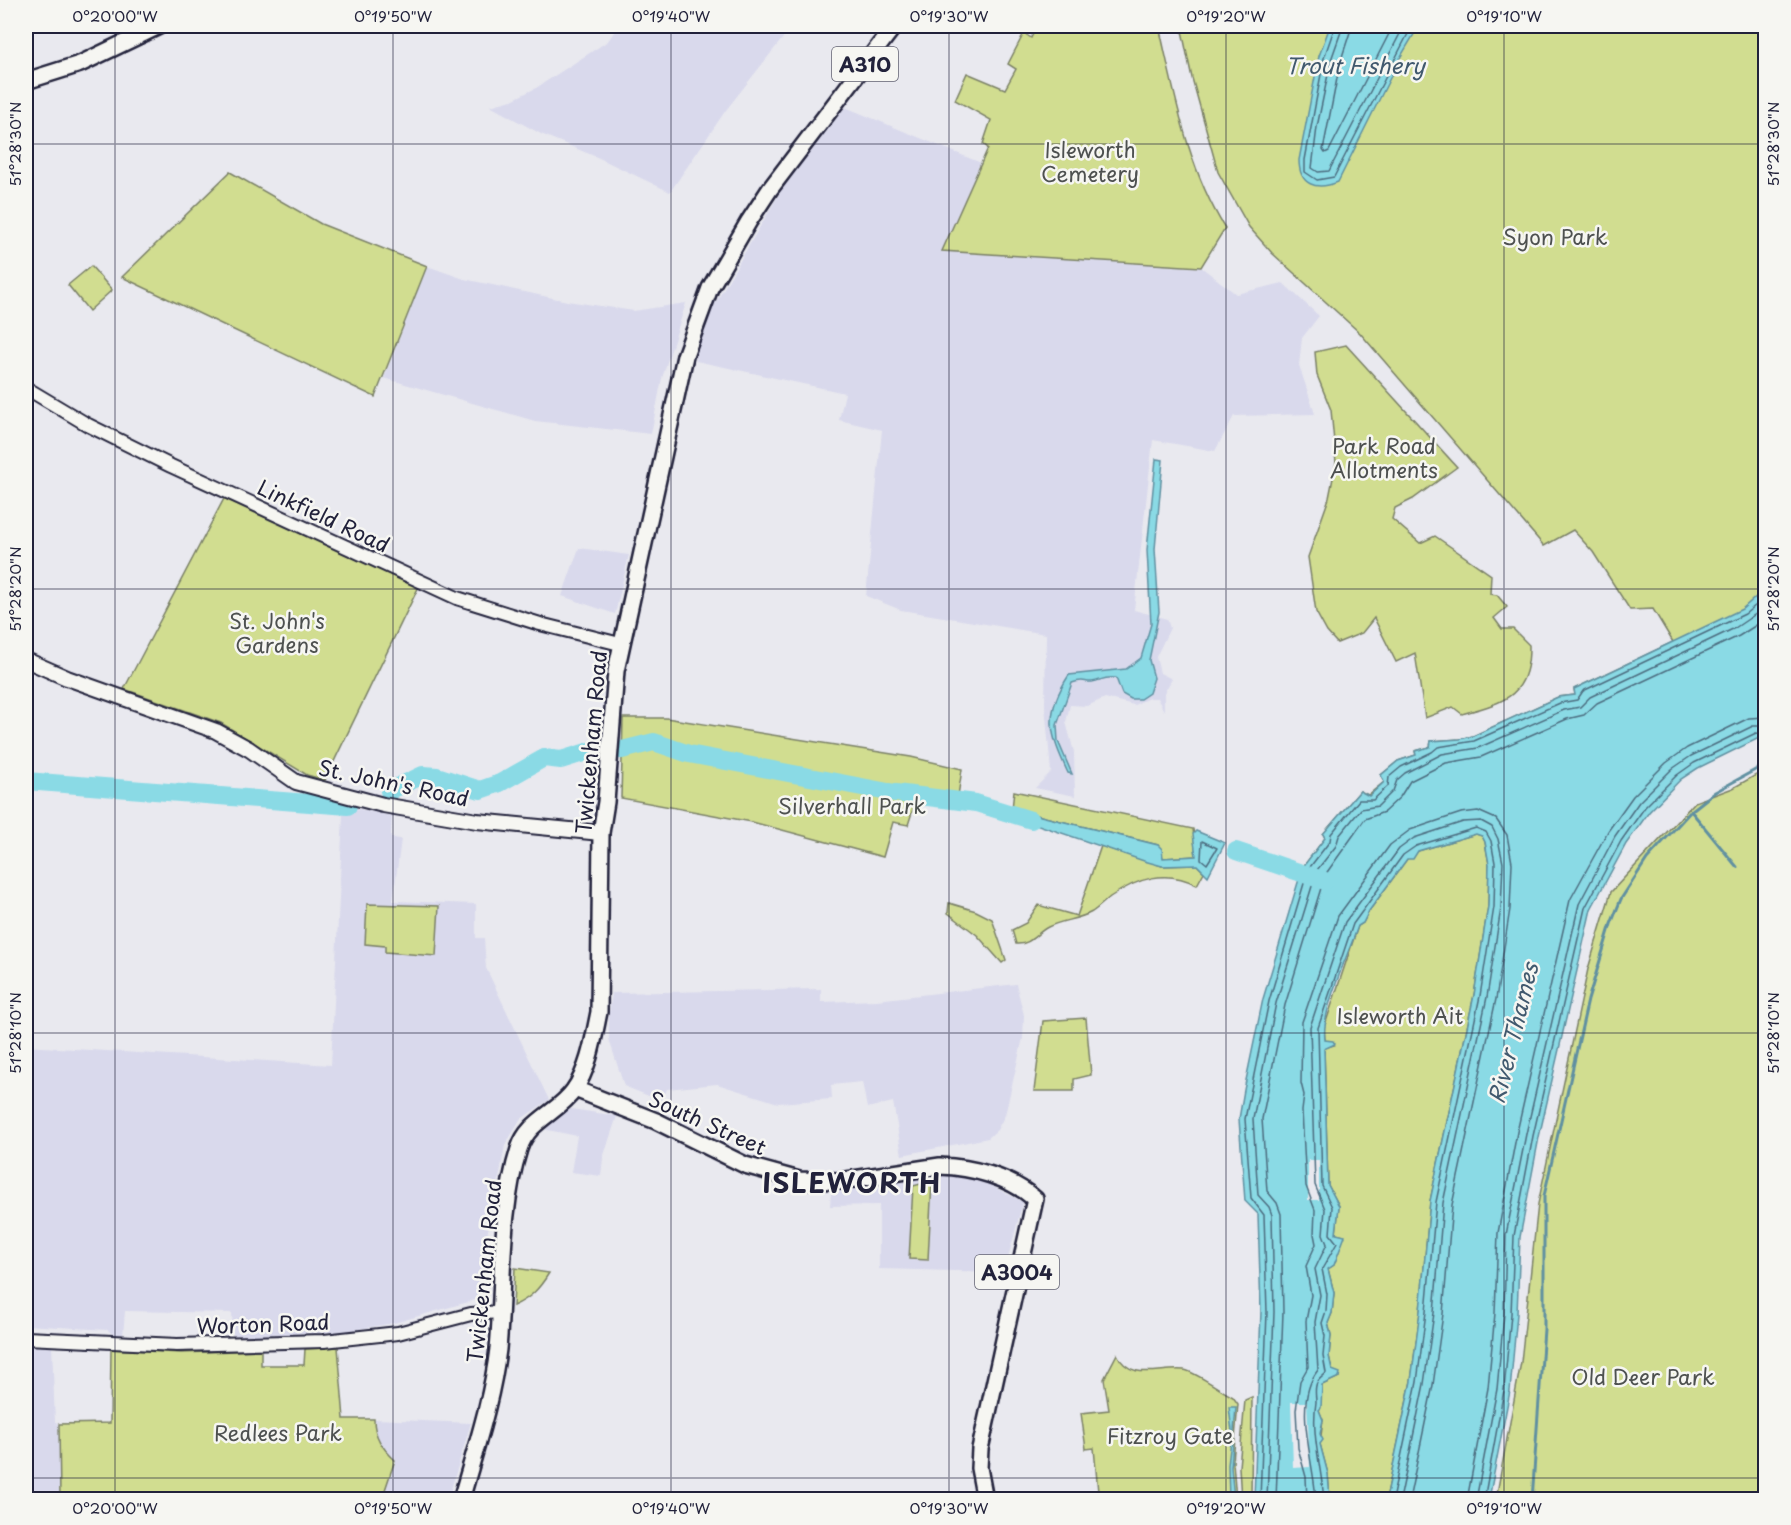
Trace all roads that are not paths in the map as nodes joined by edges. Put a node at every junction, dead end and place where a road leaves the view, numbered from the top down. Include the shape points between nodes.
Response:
1 (159, 26) edge
2 (894, 26) edge
3 (26, 81) edge
4 (26, 388) edge
5 (620, 644) junction
6 (26, 660) edge
7 (601, 833) junction
8 (575, 1089) junction
9 (500, 1312) junction
10 (26, 1338) edge
11 (461, 1500) edge
12 (985, 1500) edge

1 - 3 main road via 80,64
2 - 5 main road, Twickenham Road / A310 via 770,189 710,288 685,356
4 - 5 street, Linkfield Road via 88,425 171,466 457,598
5 - 7 main road, Twickenham Road / A310
6 - 7 main road, St. John's Road via 216,731 296,782 383,805
7 - 8 main road, Twickenham Road / A310 via 600,1007 593,1041
8 - 9 main road, Twickenham Road / A310 via 534,1125 519,1149 504,1240
8 - 12 main road, South Street / A3004 via 656,1121 745,1166 782,1176 834,1182 955,1166 995,1177 1035,1199 980,1449
9 - 10 street, Worton Road via 471,1314 398,1334 324,1341 177,1345
9 - 11 main road, Twickenham Road / A310 via 490,1392

